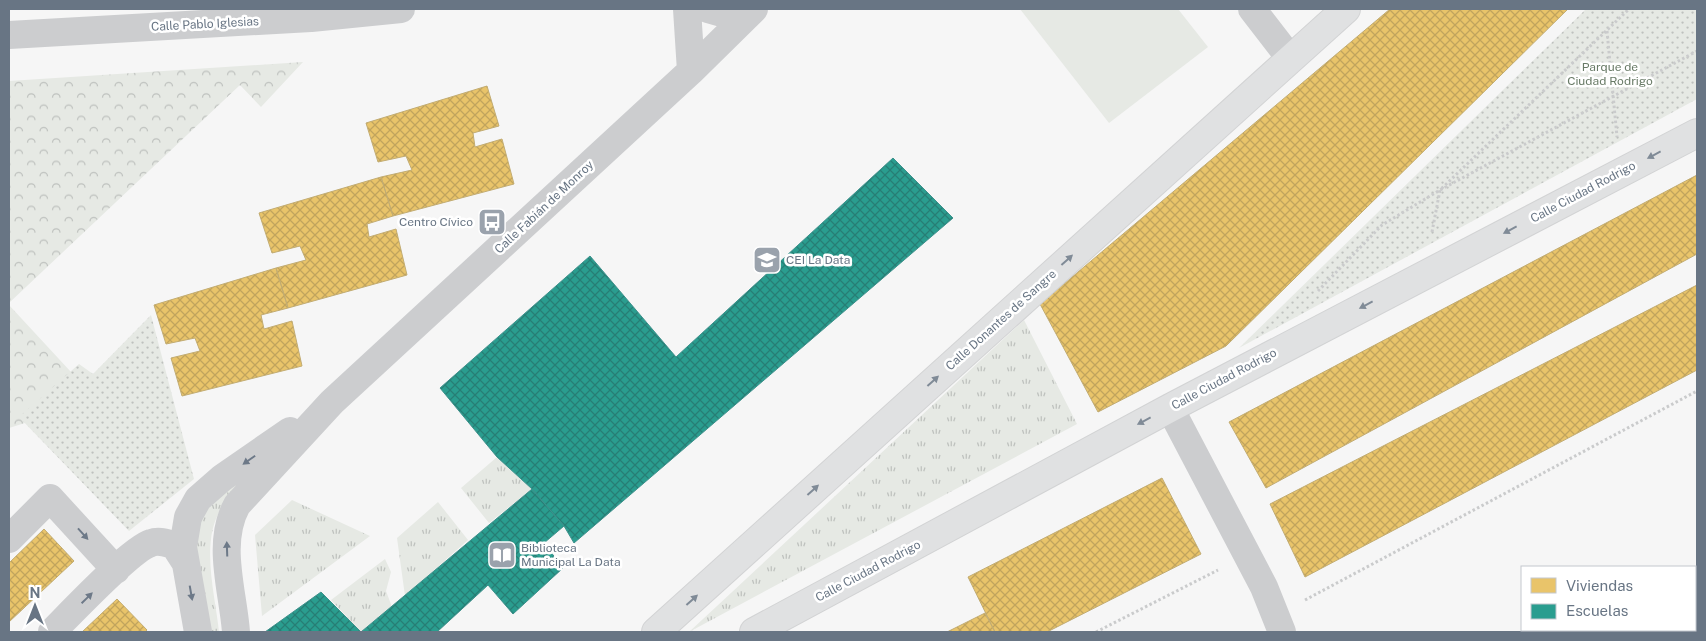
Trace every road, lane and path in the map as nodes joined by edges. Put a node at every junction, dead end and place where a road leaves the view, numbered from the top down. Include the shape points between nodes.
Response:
1 (401, 9) edge
2 (688, 9) edge
3 (708, 9) edge
4 (1252, 9) edge
5 (1346, 9) edge
6 (1629, 9) edge
7 (748, 14) edge
8 (1606, 30) junction
9 (9, 35) edge
10 (1697, 51) edge
11 (1290, 58) junction
12 (691, 71) junction
13 (1613, 97) junction
14 (1697, 132) edge
15 (1618, 142) dead end
16 (1440, 190) junction
17 (1431, 236) dead end
18 (1315, 294) dead end
19 (1697, 391) edge
20 (332, 402) junction
21 (1170, 408) junction
22 (9, 538) edge
23 (1248, 556) junction
24 (185, 562) junction
25 (116, 570) junction
26 (1279, 624) edge
27 (52, 632) edge
28 (198, 632) edge
29 (236, 632) edge
30 (656, 632) edge
31 (754, 632) edge
32 (1096, 632) edge

1 - 9 street, Calle Pablo Iglesias via 310,18
2 - 12 street
3 - 7 street
4 - 11 street
5 - 11 main road, Calle Donantes de Sangre
6 - 8 path
7 - 12 street, Calle Fabián de Monroy
8 - 13 path
8 - 16 path
10 - 13 path
30 -> 11 main road, Calle Donantes de Sangre
12 - 20 street, Calle Fabián de Monroy
13 - 15 path
13 - 16 path
14 -> 21 main road, Calle Ciudad Rodrigo
16 - 17 path
16 - 18 path via 1382,225
19 - 26 path
20 -> 24 street, Calle Fabián de Monroy via 222,478 198,499 184,533
29 -> 20 street, Calle Fabián de Monroy via 226,548 230,518 237,505
21 - 23 street
21 -> 31 main road, Calle Ciudad Rodrigo
22 -> 25 street via 50,498
23 - 26 street
23 - 32 path
24 - 25 street via 174,545 150,543
24 -> 28 street, Calle Fabián de Monroy
27 -> 25 street

